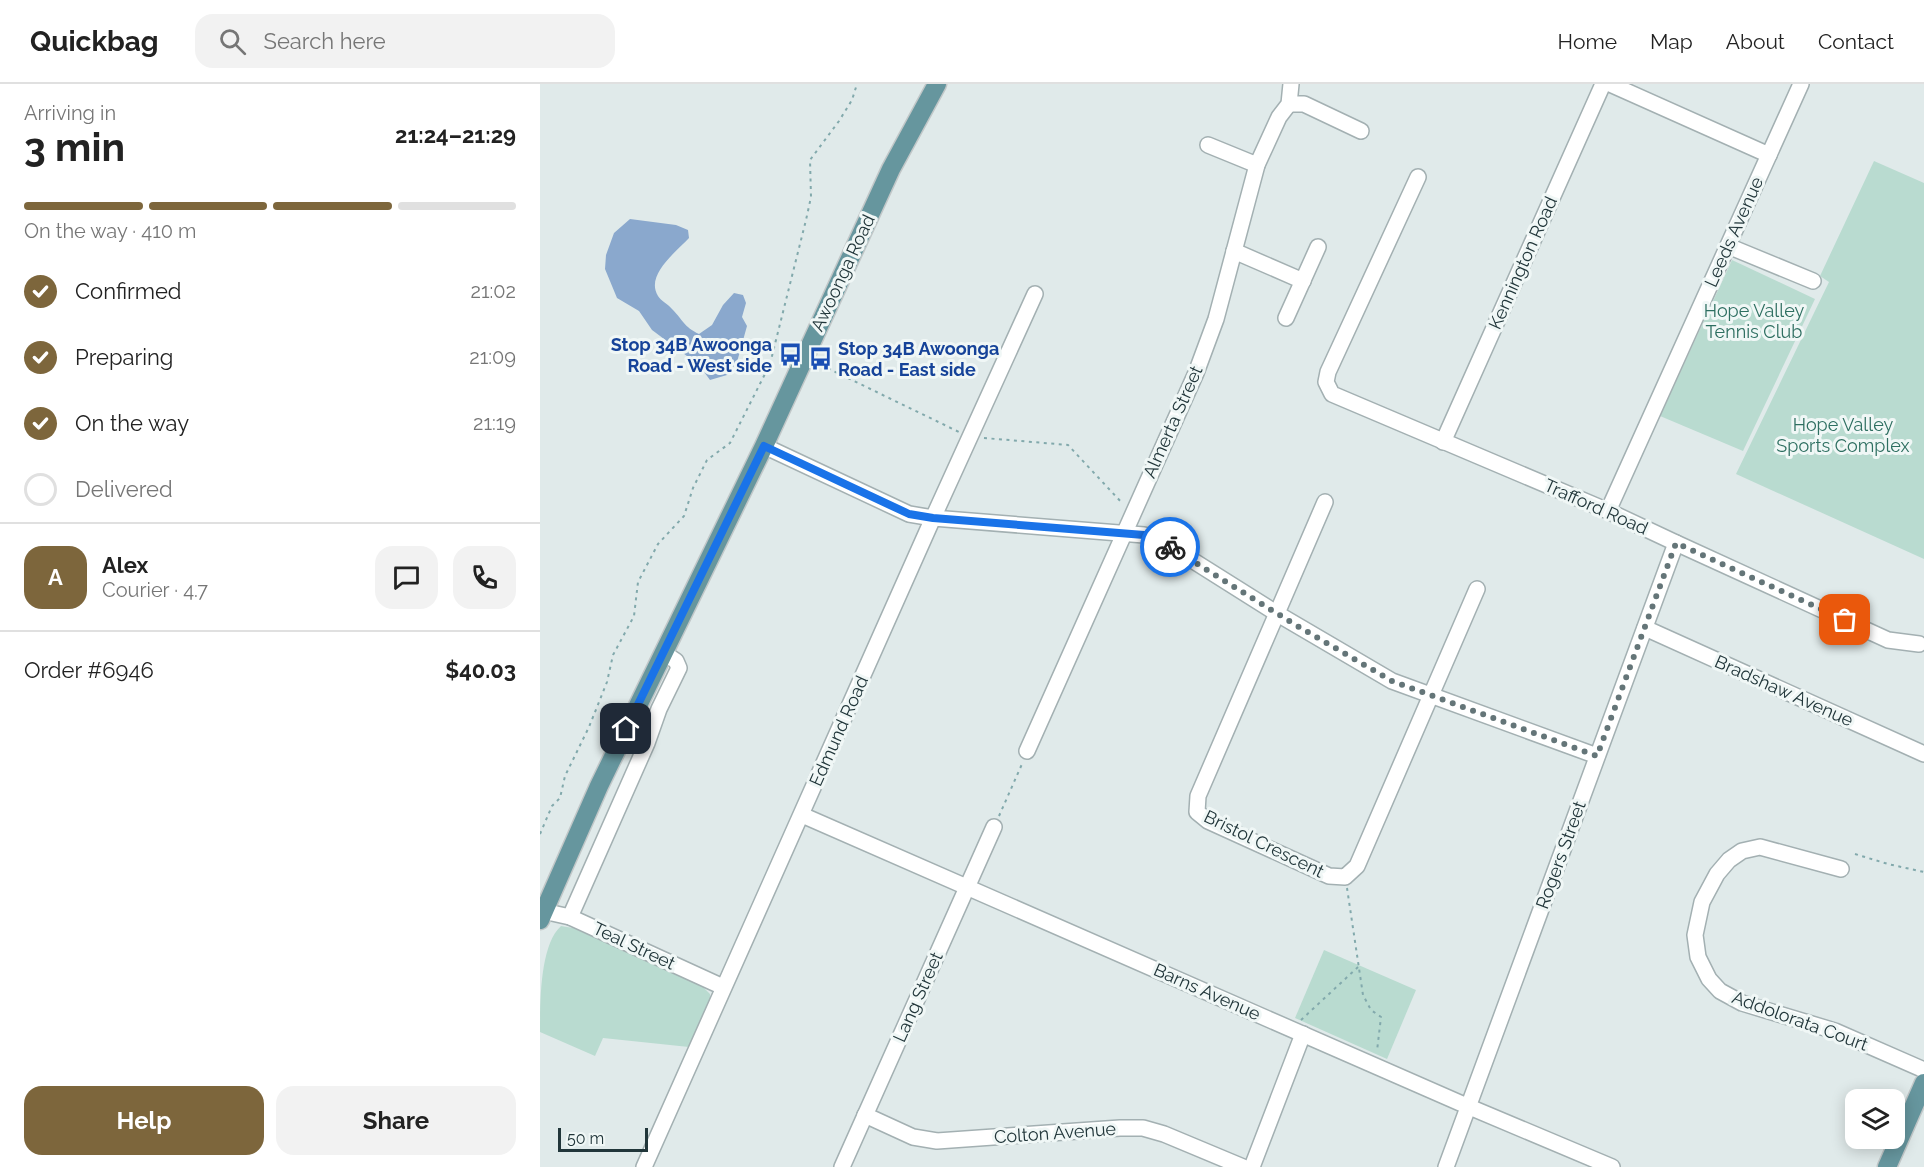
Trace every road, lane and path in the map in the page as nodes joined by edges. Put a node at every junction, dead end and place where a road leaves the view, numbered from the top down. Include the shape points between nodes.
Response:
1 (857, 84) edge
2 (937, 84) edge
3 (1291, 84) edge
4 (1603, 84) edge
5 (1610, 84) edge
6 (1801, 84) edge
7 (1289, 104) junction
8 (1361, 131) dead end
9 (1208, 145) dead end
10 (1769, 154) junction
11 (1257, 165) junction
12 (1418, 177) dead end
13 (1728, 246) junction
14 (1318, 247) dead end
15 (1234, 250) junction
16 (1303, 281) junction
17 (1813, 281) dead end
18 (1035, 294) dead end
19 (1286, 318) dead end
20 (821, 365) dead end
21 (970, 437) junction
22 (1443, 442) junction
23 (764, 446) junction
24 (1325, 502) dead end
25 (1608, 511) junction
26 (1132, 514) junction
27 (933, 518) junction
28 (1123, 534) junction
29 (1676, 543) junction
30 (1478, 589) dead end
31 (1276, 613) junction
32 (1645, 628) junction
33 (1919, 644) dead end
34 (664, 653) junction
35 (1430, 696) junction
36 (1027, 751) joint
37 (1924, 754) edge
38 (1597, 756) junction
39 (802, 815) junction
40 (994, 827) joint
41 (540, 834) edge
42 (1855, 854) dead end
43 (1840, 869) dead end
44 (1924, 872) edge
45 (1345, 877) junction
46 (968, 887) junction
47 (542, 916) edge
48 (570, 917) junction
49 (1358, 967) junction
50 (723, 987) junction
51 (1297, 1031) junction
52 (1374, 1065) junction
53 (1924, 1070) edge
54 (1924, 1083) edge
55 (1469, 1107) junction
56 (865, 1115) junction
57 (644, 1167) edge
58 (842, 1167) edge
59 (1244, 1167) edge
60 (1252, 1167) edge
61 (1446, 1167) edge
62 (1612, 1167) edge
63 (1887, 1167) edge

1 - 41 path via 852,100 810,160 811,196 770,364 730,444 707,460 684,516 658,544 638,582 634,616 613,655 607,682 565,776 560,798 552,806
2 - 23 main road, Awoonga Road via 891,169
3 - 7 street, Almerta Street
4 - 22 street, Kennington Road
5 - 10 street
6 - 10 street, Leeds Avenue
7 - 8 street via 1304,104
7 - 11 street, Almerta Street via 1278,117
9 - 11 street
10 - 13 street, Leeds Avenue
11 - 15 street, Almerta Street
12 - 22 street, Trafford Road via 1325,379 1332,394
13 - 17 street
13 - 25 street, Leeds Avenue
14 - 16 street
15 - 16 street
15 - 26 street, Almerta Street via 1216,319 1196,373
16 - 19 street
18 - 21 street, Edmund Road
20 - 21 path
21 - 26 path via 1068,445
21 - 27 street, Edmund Road
22 - 25 street, Trafford Road
23 - 27 street via 909,514
23 - 34 main road, Awoonga Road
24 - 31 street
25 - 29 street, Trafford Road
26 - 28 street, Almerta Street
27 - 28 street
27 - 39 street, Edmund Road
28 - 31 street via 1144,535 1165,543
28 - 36 street, Almerta Street
29 - 32 street, Rogers Street
29 - 33 street, Trafford Road via 1888,639
30 - 35 street, Bristol Crescent
31 - 35 street via 1392,681
31 - 45 street, Bristol Crescent via 1198,796 1197,812 1208,821 1329,876
32 - 37 street, Bradshaw Avenue
32 - 38 street, Rogers Street
34 - 47 main road, Awoonga Road via 598,786
34 - 48 street via 679,668
35 - 38 street
35 - 45 street, Bristol Crescent via 1357,866
36 - 40 path
38 - 55 street, Rogers Street
39 - 46 street, Barns Avenue
39 - 50 street, Edmund Road
40 - 46 street, Lang Street
42 - 44 path
43 - 53 street, Addolorata Court via 1760,847 1742,851 1717,874 1702,902 1695,935 1698,957 1720,991 1742,1003 1835,1031
45 - 49 path
46 - 51 street, Barns Avenue
46 - 56 street, Lang Street
47 - 48 street, Teal Street
48 - 50 street, Teal Street
49 - 51 path
49 - 52 path via 1363,995 1371,1010 1381,1017
50 - 57 street, Edmund Road
51 - 52 street, Barns Avenue
51 - 60 street
52 - 55 street, Barns Avenue
54 - 63 main road
55 - 61 street, Rogers Street
55 - 62 street, Barns Avenue
56 - 58 street, Lang Street
56 - 59 street, Colton Avenue via 913,1137 937,1141 1143,1128

